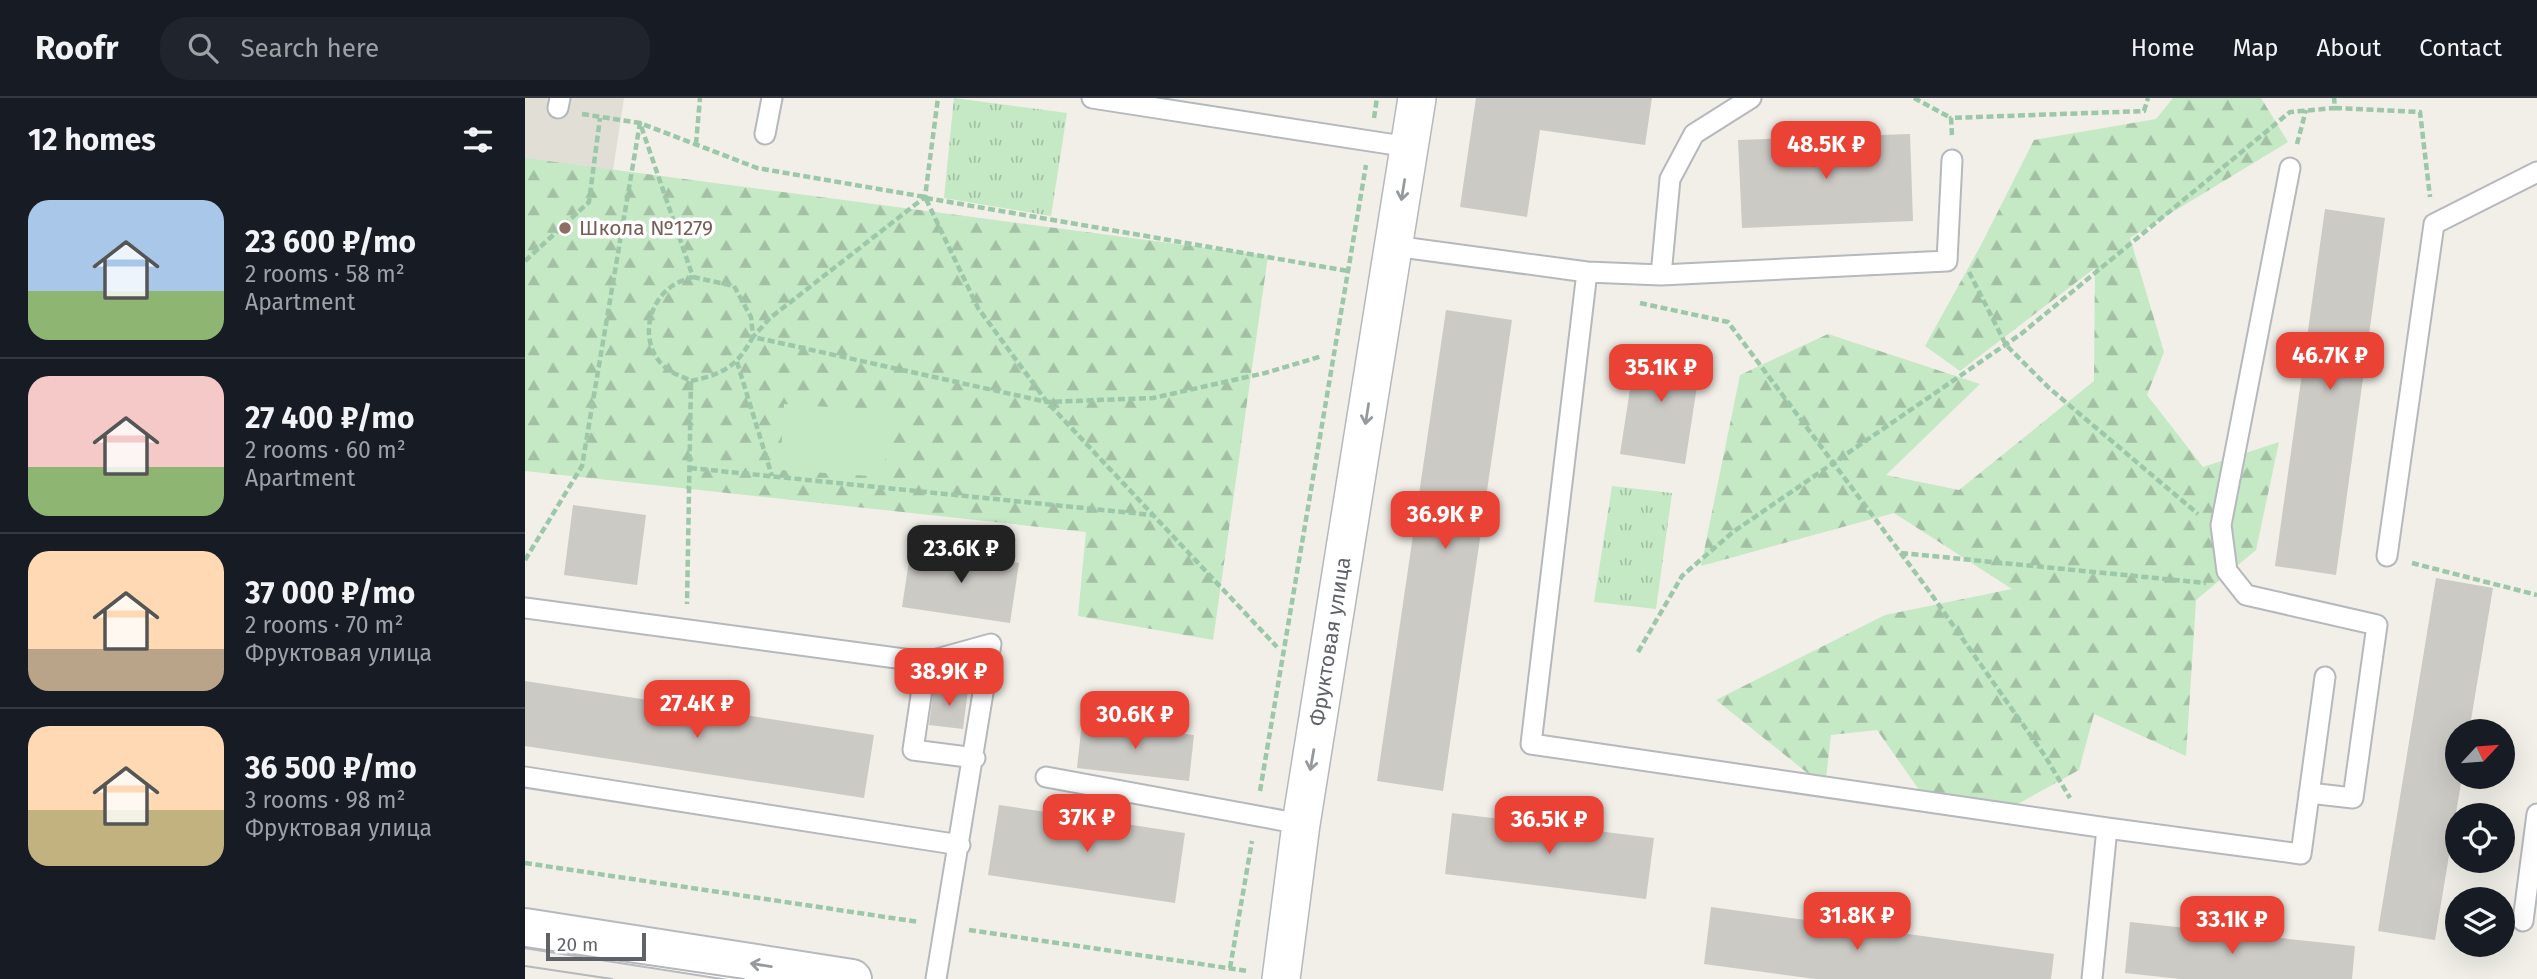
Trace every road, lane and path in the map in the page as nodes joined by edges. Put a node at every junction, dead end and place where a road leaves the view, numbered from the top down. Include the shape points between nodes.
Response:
1 (700, 98) edge
2 (772, 98) edge
3 (938, 98) edge
4 (1092, 98) edge
5 (1377, 98) edge
6 (1417, 98) edge
7 (1751, 98) edge
8 (1914, 98) edge
9 (2148, 98) edge
10 (2334, 98) edge
11 (559, 103) edge
12 (2335, 108) junction
13 (2307, 110) junction
14 (600, 118) junction
15 (1951, 118) junction
16 (640, 123) junction
17 (765, 134) dead end
18 (1370, 143) junction
19 (696, 144) junction
20 (1409, 147) junction
21 (1952, 160) joint
22 (2290, 168) joint
23 (2537, 172) edge
24 (925, 197) junction
25 (2434, 224) junction
26 (1948, 239) junction
27 (1394, 246) junction
28 (525, 261) edge
29 (1348, 271) junction
30 (1661, 275) junction
31 (693, 276) junction
32 (1586, 281) junction
33 (753, 337) junction
34 (2006, 345) junction
35 (1322, 356) dead end
36 (737, 362) junction
37 (691, 381) junction
38 (1047, 402) junction
39 (1833, 463) junction
40 (690, 468) junction
41 (772, 476) junction
42 (1153, 515) junction
43 (2222, 534) junction
44 (1900, 553) junction
45 (2387, 556) joint
46 (525, 560) edge
47 (2240, 587) junction
48 (2537, 595) edge
49 (525, 608) edge
50 (687, 629) junction
51 (1277, 646) dead end
52 (1637, 652) dead end
53 (926, 662) junction
54 (2325, 677) dead end
55 (975, 758) junction
56 (525, 776) edge
57 (1046, 777) dead end
58 (2309, 793) junction
59 (2537, 814) edge
60 (1256, 817) junction
61 (2074, 823) junction
62 (1301, 824) junction
63 (2107, 828) junction
64 (960, 845) junction
65 (525, 863) edge
66 (2523, 921) dead end
67 (946, 926) junction
68 (525, 928) edge
69 (1230, 968) junction
70 (1281, 977) edge
71 (852, 979) edge
72 (936, 979) edge
73 (2092, 979) edge

1 - 19 path
2 - 17 lane
3 - 24 path
4 - 18 lane
5 - 18 path
6 - 20 street, Фруктовая улица
7 - 30 lane via 1694,134 1670,179
8 - 15 path
9 - 15 path via 2144,111
10 - 12 path
11 - 14 path
12 - 13 path
12 - 25 path via 2420,112
13 - 22 path
13 - 34 path via 2290,112
14 - 16 path
14 - 28 path via 589,202
15 - 21 path
16 - 19 path
16 - 31 path
16 - 46 path via 582,466
18 - 20 lane
18 - 29 path
19 - 24 path via 757,168
20 -> 27 street, Фруктовая улица
21 - 26 lane
22 - 43 lane
23 - 25 lane
24 - 29 path
24 - 33 path via 770,318
24 - 38 path via 978,308
25 - 45 lane
26 - 30 lane via 1947,261
26 - 34 path via 1976,282
27 - 32 lane
27 -> 62 street, Фруктовая улица
29 - 60 path
30 - 32 lane
31 - 33 path via 734,286 751,317
31 - 37 path via 672,286 656,303 648,332 652,353 667,369
32 - 39 path via 1728,322
32 - 61 lane via 1531,744
33 - 36 path
33 - 38 path
34 - 39 path
34 - 43 path via 2049,388
35 - 38 path via 1153,398
36 - 37 path via 723,372
36 - 41 path
37 - 40 path
38 - 42 path
39 - 44 path
39 - 52 path via 1734,532 1682,576
40 - 41 path
40 - 50 path
41 - 42 path
42 - 51 path
43 - 47 lane via 2227,571
44 - 47 path
44 - 61 path via 2069,792
45 - 48 path
47 - 58 lane via 2246,595 2377,625 2353,798
49 - 50 lane
50 - 53 lane
53 - 55 lane via 913,750
53 - 55 lane via 991,643
54 - 58 lane
55 - 64 lane
56 - 64 lane
57 - 60 lane
58 - 63 lane via 2301,854
59 - 66 lane
60 - 62 lane
60 - 69 path
61 - 63 lane
62 - 70 street, Фруктовая улица
63 - 73 lane
64 - 67 lane
65 - 67 path
67 - 69 path
67 - 72 lane
71 -> 68 main road
69 - 70 path

